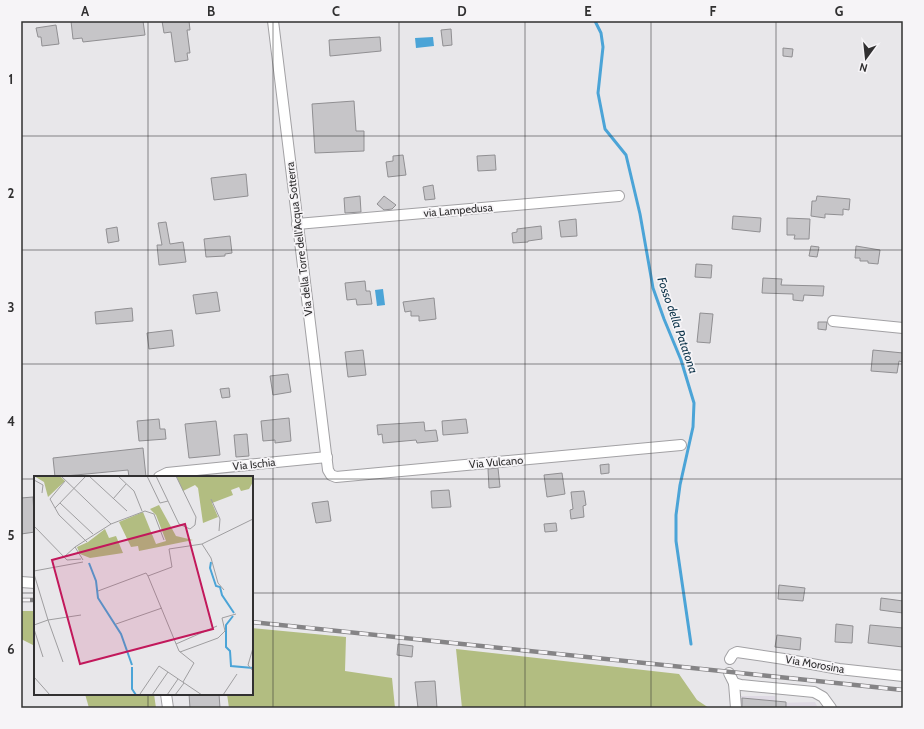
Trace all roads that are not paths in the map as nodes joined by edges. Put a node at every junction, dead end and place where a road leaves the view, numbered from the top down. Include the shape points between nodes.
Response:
1 (273, 21) edge
2 (620, 196) dead end
3 (297, 224) junction
4 (833, 320) dead end
5 (903, 328) edge
6 (681, 445) dead end
7 (327, 457) junction
8 (161, 476) edge
9 (21, 582) edge
10 (34, 584) edge
11 (730, 659) dead end
12 (729, 673) dead end
13 (903, 676) edge
14 (734, 683) junction
15 (166, 695) edge
16 (168, 708) edge
17 (736, 708) edge
18 (831, 708) edge

1 - 3 street, Via della Torre dell'Acqua Sotterra
2 - 3 street, via Lampedusa
3 - 7 street, Via della Torre dell'Acqua Sotterra
4 - 5 street
6 - 7 street, Via Vulcano via 336,477 329,473
7 - 8 street, Via Ischia via 167,473
9 - 10 street
11 - 13 street, Via Morosina via 737,652 846,670
12 - 14 street
14 - 17 street
14 - 18 street via 814,692 823,697
15 - 16 street

